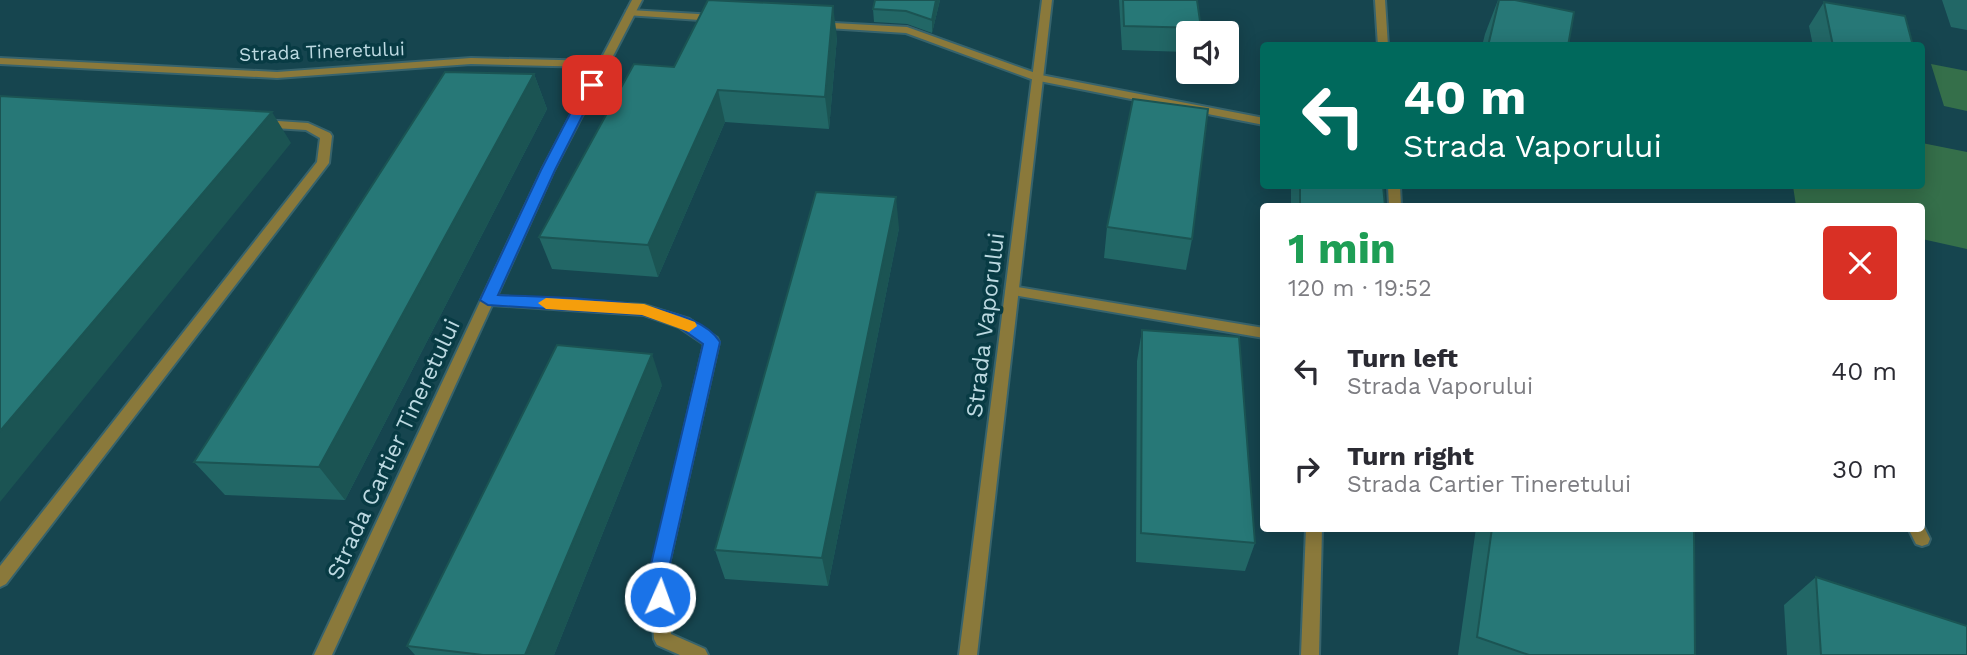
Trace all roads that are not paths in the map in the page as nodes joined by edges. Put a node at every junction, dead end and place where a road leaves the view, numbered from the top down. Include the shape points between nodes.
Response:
1 (1047, 0) edge
2 (1380, 0) edge
3 (633, 6) edge
4 (727, 19) edge
5 (810, 24) edge
6 (1383, 42) edge
7 (0, 61) edge
8 (603, 64) junction
9 (1038, 78) junction
10 (1260, 121) edge
11 (255, 123) edge
12 (1012, 291) junction
13 (488, 300) junction
14 (1260, 331) edge
15 (1314, 532) edge
16 (0, 579) edge
17 (323, 655) edge
18 (699, 655) edge
19 (968, 655) edge
20 (1310, 655) edge

1 - 9 street, Strada Vaporului
2 - 6 street
3 - 4 street
3 - 8 street, Strada Cartier Tineretului
5 - 9 street via 907,30
7 - 8 street, Strada Tineretului via 277,75 471,61
8 - 13 street, Strada Cartier Tineretului
9 - 10 street
9 - 12 street, Strada Vaporului
11 - 16 street via 308,127 326,136 323,163
12 - 14 street
12 - 19 street, Strada Vaporului
13 - 17 street, Strada Cartier Tineretului
13 - 18 street via 644,310 684,323 712,342 658,577 663,639
15 - 20 street

